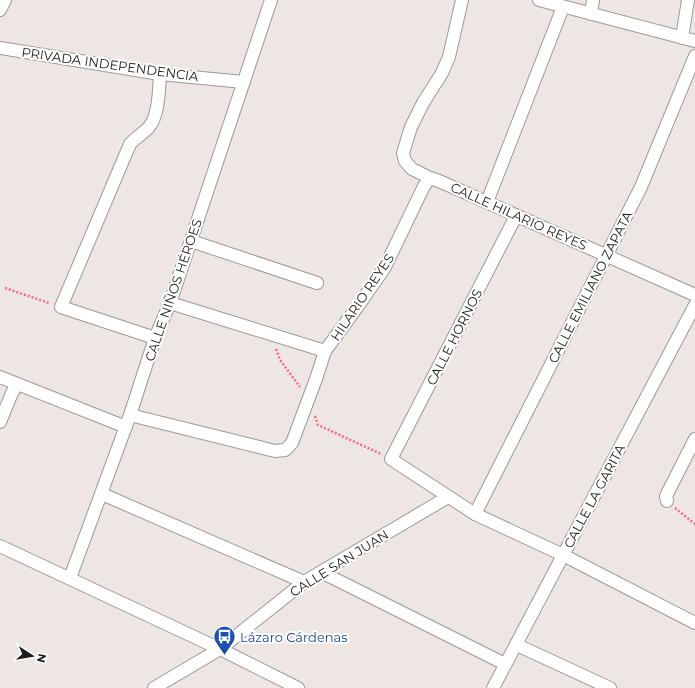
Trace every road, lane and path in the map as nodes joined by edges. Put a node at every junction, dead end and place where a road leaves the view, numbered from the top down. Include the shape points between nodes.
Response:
1 (5, 0) edge
2 (271, 0) edge
3 (462, 0) edge
4 (539, 0) edge
5 (594, 0) edge
6 (688, 0) edge
7 (563, 7) junction
8 (0, 10) edge
9 (591, 14) junction
10 (682, 38) junction
11 (695, 41) edge
12 (0, 49) edge
13 (695, 56) edge
14 (160, 74) junction
15 (244, 82) junction
16 (430, 178) junction
17 (487, 202) junction
18 (516, 216) junction
19 (191, 241) junction
20 (607, 255) junction
21 (317, 283) dead end
22 (5, 288) dead end
23 (695, 295) edge
24 (170, 303) junction
25 (695, 305) edge
26 (61, 307) junction
27 (272, 335) junction
28 (155, 338) junction
29 (325, 351) junction
30 (0, 377) edge
31 (18, 384) junction
32 (309, 398) junction
33 (128, 421) junction
34 (0, 422) edge
35 (695, 439) edge
36 (391, 459) junction
37 (102, 494) junction
38 (448, 497) junction
39 (667, 498) joint
40 (475, 514) junction
41 (695, 524) edge
42 (0, 546) edge
43 (563, 555) junction
44 (321, 572) junction
45 (70, 578) junction
46 (304, 582) junction
47 (695, 623) edge
48 (517, 645) junction
49 (220, 649) junction
50 (505, 664) junction
51 (154, 688) edge
52 (298, 688) edge
53 (493, 688) edge
54 (610, 688) edge

1 - 8 street
2 - 15 street, CALLE NIÑOS HÉROES
3 - 16 street, CALLE HILARIO REYES via 449,57 411,127 403,153 405,162 412,169
4 - 7 street
5 - 9 street
6 - 10 street
7 - 9 street
7 - 17 street
9 - 10 street
10 - 11 street
12 - 14 street, PRIVADA INDEPENDENCIA
13 - 20 street, CALLE EMILIANO ZAPATA via 641,187
14 - 15 street, PRIVADA INDEPENDENCIA
14 - 26 street via 153,122 130,144
15 - 19 street, CALLE NIÑOS HÉROES
16 - 17 street, CALLE HILARIO REYES
16 - 29 street, HILARIO REYES via 385,267
17 - 18 street, CALLE HILARIO REYES
18 - 20 street, CALLE HILARIO REYES
18 - 36 street, CALLE HORNOS
19 - 21 street
19 - 24 street, CALLE NIÑOS HÉROES
20 - 23 street, CALLE HILARIO REYES
20 - 40 street, CALLE EMILIANO ZAPATA
22 - 26 path
24 - 27 street
24 - 28 street, CALLE NIÑOS HÉROES
25 - 43 street, CALLE LA GARITA
26 - 28 street
27 - 29 street
27 - 32 path via 280,360
28 - 33 street, CALLE NIÑOS HÉROES
29 - 32 street
30 - 31 street
31 - 33 street
31 - 34 street
32 - 33 street via 292,443 285,450 275,451
32 - 36 path via 318,425
33 - 37 street, CALLE NIÑOS HÉROES
35 - 39 street
36 - 38 street
37 - 45 street, CALLE NIÑOS HÉROES
37 - 46 street
38 - 40 street
38 - 44 street, CALLE SAN JUAN
39 - 41 path
40 - 43 street
42 - 45 street
43 - 47 street
43 - 48 street, CALLE LA GARITA
44 - 46 street, CALLE SAN JUAN
44 - 50 street
45 - 49 street
46 - 49 street, CALLE SAN JUAN
48 - 50 street, CALLE LA GARITA
48 - 54 street
49 - 51 street, CALLE SAN JUAN
49 - 52 street
50 - 53 street, CALLE LA GARITA

